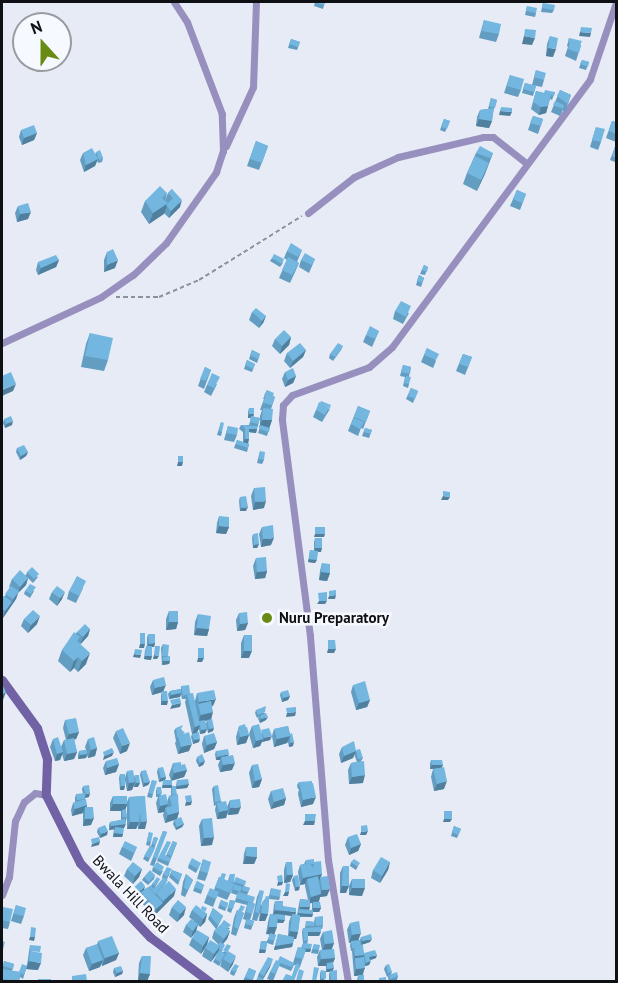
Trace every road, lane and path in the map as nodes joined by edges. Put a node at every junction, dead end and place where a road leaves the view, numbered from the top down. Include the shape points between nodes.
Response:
1 (174, 2) edge
2 (256, 2) edge
3 (615, 2) edge
4 (223, 151) junction
5 (526, 163) junction
6 (308, 213) joint
7 (107, 295) dead end
8 (2, 342) edge
9 (2, 680) edge
10 (46, 795) junction
11 (2, 895) edge
12 (210, 981) edge
13 (348, 981) edge

1 - 4 street via 187,22 222,114
2 - 4 street via 253,87
3 - 5 street via 590,79
4 - 8 street via 216,172 194,208 133,275 101,297
5 - 6 street via 493,137 483,137 398,157 354,177
5 - 13 street via 392,347 369,367 292,395 283,405 310,636 328,860
6 - 7 path via 244,255 159,297
9 - 10 street, Bwala Hill Road via 37,728 46,759
10 - 11 street via 35,793 24,802 15,821 9,877
10 - 12 street, Bwala Hill Road via 80,863 150,937

